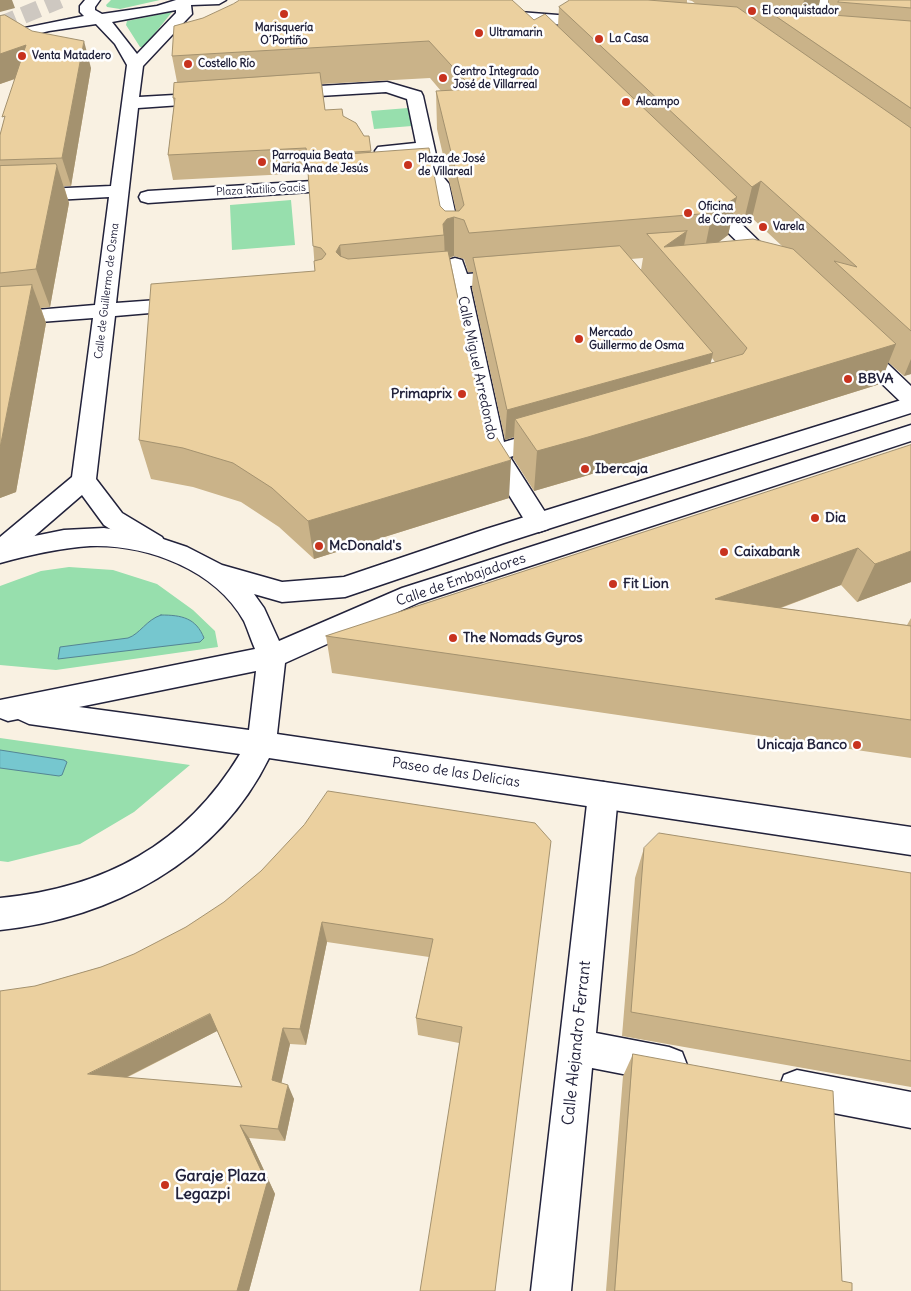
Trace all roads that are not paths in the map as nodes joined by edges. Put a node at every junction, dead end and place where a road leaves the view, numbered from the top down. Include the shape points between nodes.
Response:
1 (89, 0) edge
2 (93, 0) edge
3 (219, 0) edge
4 (821, 0) edge
5 (187, 1) edge
6 (72, 5) dead end
7 (47, 12) dead end
8 (520, 17) junction
9 (100, 18) junction
10 (0, 28) edge
11 (538, 35) edge
12 (794, 37) edge
13 (0, 38) edge
14 (134, 65) junction
15 (270, 94) edge
16 (231, 96) edge
17 (130, 102) junction
18 (426, 148) junction
19 (436, 180) junction
20 (375, 182) junction
21 (688, 182) edge
22 (119, 191) junction
23 (0, 197) edge
24 (148, 197) dead end
25 (762, 256) junction
26 (739, 258) edge
27 (455, 262) junction
28 (525, 276) edge
29 (783, 276) edge
30 (399, 286) edge
31 (200, 303) edge
32 (104, 312) junction
33 (0, 319) edge
34 (846, 336) edge
35 (911, 399) edge
36 (911, 405) edge
37 (571, 431) edge
38 (911, 433) edge
39 (495, 453) junction
40 (84, 480) junction
41 (539, 523) junction
42 (153, 544) junction
43 (0, 552) edge
44 (218, 574) junction
45 (271, 657) junction
46 (4, 709) edge
47 (261, 744) junction
48 (602, 795) junction
49 (911, 841) edge
50 (4, 918) edge
51 (577, 1047) junction
52 (697, 1070) edge
53 (764, 1082) edge
54 (831, 1095) junction
55 (911, 1110) edge
56 (833, 1134) edge
57 (552, 1291) edge

1 - 6 street
2 - 9 street via 87,6 88,12
3 - 5 street
4 - 12 street via 833,37
5 - 9 street via 136,14
5 - 14 street via 184,14
7 - 10 street
8 - 8 street via 487,8 611,20
8 - 11 street
9 - 13 street via 34,28
9 - 14 street via 125,44
14 - 17 street, Calle de Guillermo de Osma
15 - 18 street via 387,87 415,96
16 - 17 street
17 - 22 street, Calle de Guillermo de Osma
18 - 19 street
18 - 20 street via 384,150
19 - 20 street
19 - 27 street, Calle Miguel Arredondo
20 - 24 street, Plaza Rutilio Gacis
21 - 25 street
22 - 23 street
22 - 32 street, Calle de Guillermo de Osma
25 - 26 street
25 - 29 street
27 - 28 street
27 - 30 street
27 - 39 street, Calle Miguel Arredondo
31 - 32 street
32 - 33 street
32 - 40 street, Calle de Guillermo de Osma
34 - 35 street
36 - 41 street
37 - 39 street
38 - 45 street, Calle de Embajadores via 412,595
39 - 41 street, Calle Miguel Arredondo
40 - 42 street via 113,520
40 - 43 street
41 - 44 street via 345,587 282,592
42 - 43 street via 103,537 50,540
42 - 44 street
44 - 45 street via 243,597 261,625
45 - 46 street, Calle de Embajadores
45 - 47 street
46 - 47 street, Paseo de las Delicias
47 - 48 street, Paseo de las Delicias
47 - 50 street via 234,792 194,836 141,873 79,900
48 - 49 street, Paseo de las Delicias
48 - 51 street, Calle Alejandro Ferrant
51 - 52 street
51 - 57 street, Calle Alejandro Ferrant
53 - 54 street
54 - 55 street
54 - 56 street

